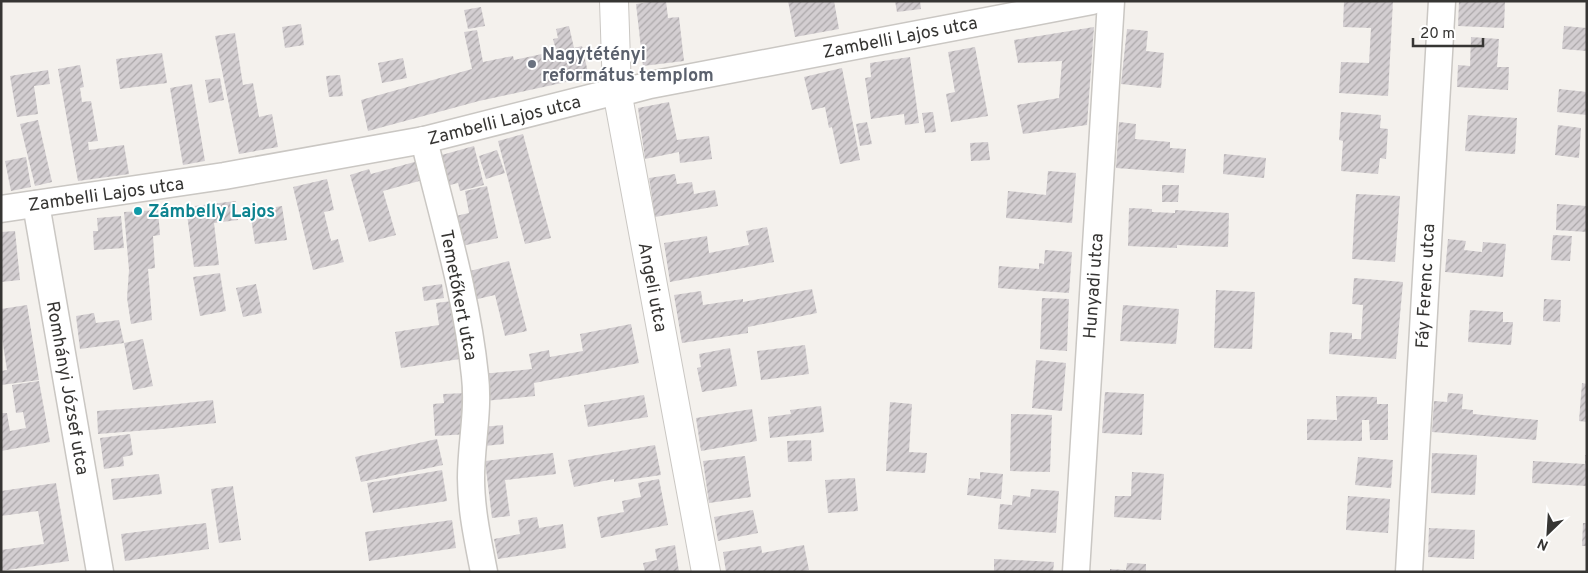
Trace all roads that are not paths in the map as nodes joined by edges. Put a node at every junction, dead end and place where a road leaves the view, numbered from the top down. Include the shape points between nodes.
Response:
1 (614, 1) edge
2 (1092, 1) edge
3 (1111, 1) edge
4 (1442, 1) edge
5 (617, 91) junction
6 (424, 140) junction
7 (36, 204) junction
8 (1, 210) edge
9 (100, 572) edge
10 (484, 572) edge
11 (706, 572) edge
12 (1076, 572) edge
13 (1408, 572) edge

1 - 5 street, Angeli utca
2 - 5 street, Zambelli Lajos utca
3 - 12 street, Hunyadi utca
4 - 13 street, Fáy Ferenc utca
5 - 6 street, Zambelli Lajos utca
5 - 11 street, Angeli utca
6 - 7 street, Zambelli Lajos utca via 224,176
6 - 10 street, Temetőkert utca via 464,300 475,376 477,404 472,504
7 - 8 street, Zambelli Lajos utca
7 - 9 street, Romhányi József utca

